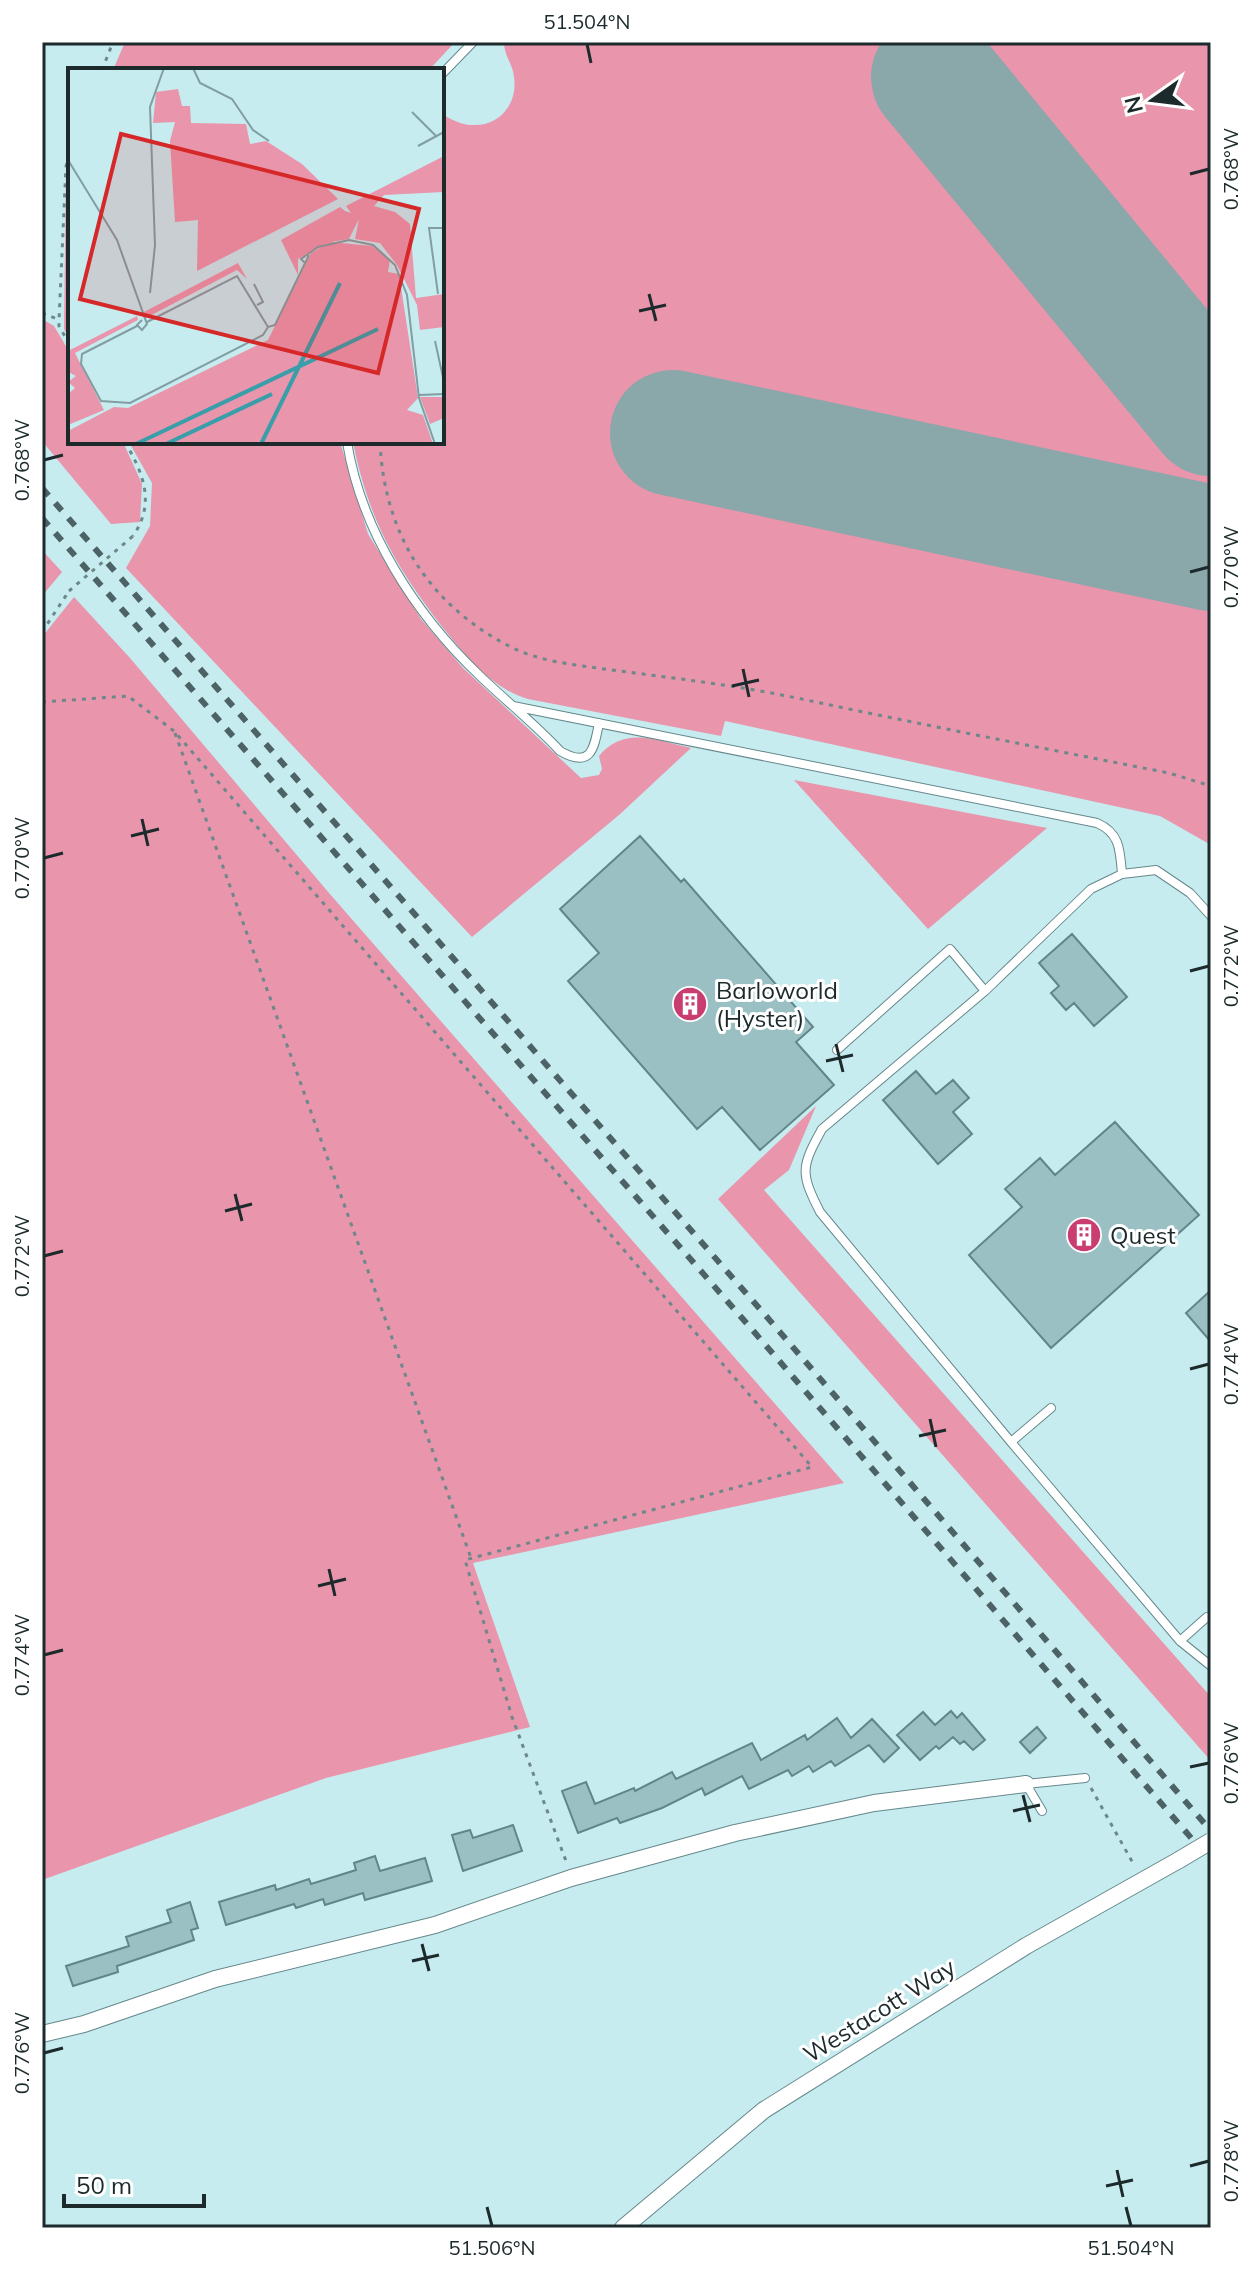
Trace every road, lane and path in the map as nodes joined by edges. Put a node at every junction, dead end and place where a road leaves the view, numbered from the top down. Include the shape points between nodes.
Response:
1 (113, 42) edge
2 (473, 42) edge
3 (103, 68) edge
4 (444, 72) edge
5 (68, 160) edge
6 (42, 313) edge
7 (59, 320) junction
8 (68, 342) edge
9 (126, 444) edge
10 (348, 444) edge
11 (380, 444) edge
12 (42, 632) edge
13 (42, 702) edge
14 (513, 706) junction
15 (599, 723) junction
16 (174, 731) junction
17 (1211, 786) edge
18 (1122, 874) junction
19 (1211, 916) edge
20 (985, 991) junction
21 (837, 1050) dead end
22 (1051, 1408) dead end
23 (1011, 1442) junction
24 (471, 1558) junction
25 (1207, 1617) dead end
26 (1180, 1641) junction
27 (1211, 1666) edge
28 (1085, 1778) joint
29 (1026, 1784) junction
30 (1042, 1811) dead end
31 (1211, 1841) edge
32 (571, 1878) junction
33 (1143, 1882) junction
34 (42, 2034) edge
35 (623, 2228) edge

1 - 3 path
2 - 4 lane
5 - 7 path
6 - 7 path
7 - 8 path
9 - 12 path, bridge via 146,484 143,522 69,591
10 - 14 lane via 375,530 402,581 459,655
11 - 17 path via 387,498 409,555 462,616 512,648 557,661 777,695 1169,773
13 - 16 path via 128,696
14 - 15 lane
14 - 15 lane via 560,751 575,758 593,750
15 - 18 lane via 1097,823 1116,840
16 - 24 path
16 - 24 path via 812,1467
18 - 19 lane via 1156,870 1190,893
18 - 20 lane via 1091,889
20 - 21 lane via 950,949
20 - 23 lane via 822,1129 806,1157 807,1185 820,1212
22 - 23 lane
23 - 26 lane
24 - 32 path via 465,1560 512,1717
25 - 26 lane
26 - 27 lane
28 - 29 lane
28 - 33 path
29 - 30 lane
29 - 32 street via 874,1803 735,1833
31 - 33 street, Westacott Way, bridge
32 - 34 street via 435,1925 215,1979
33 - 35 street, Westacott Way via 1026,1946 764,2110

